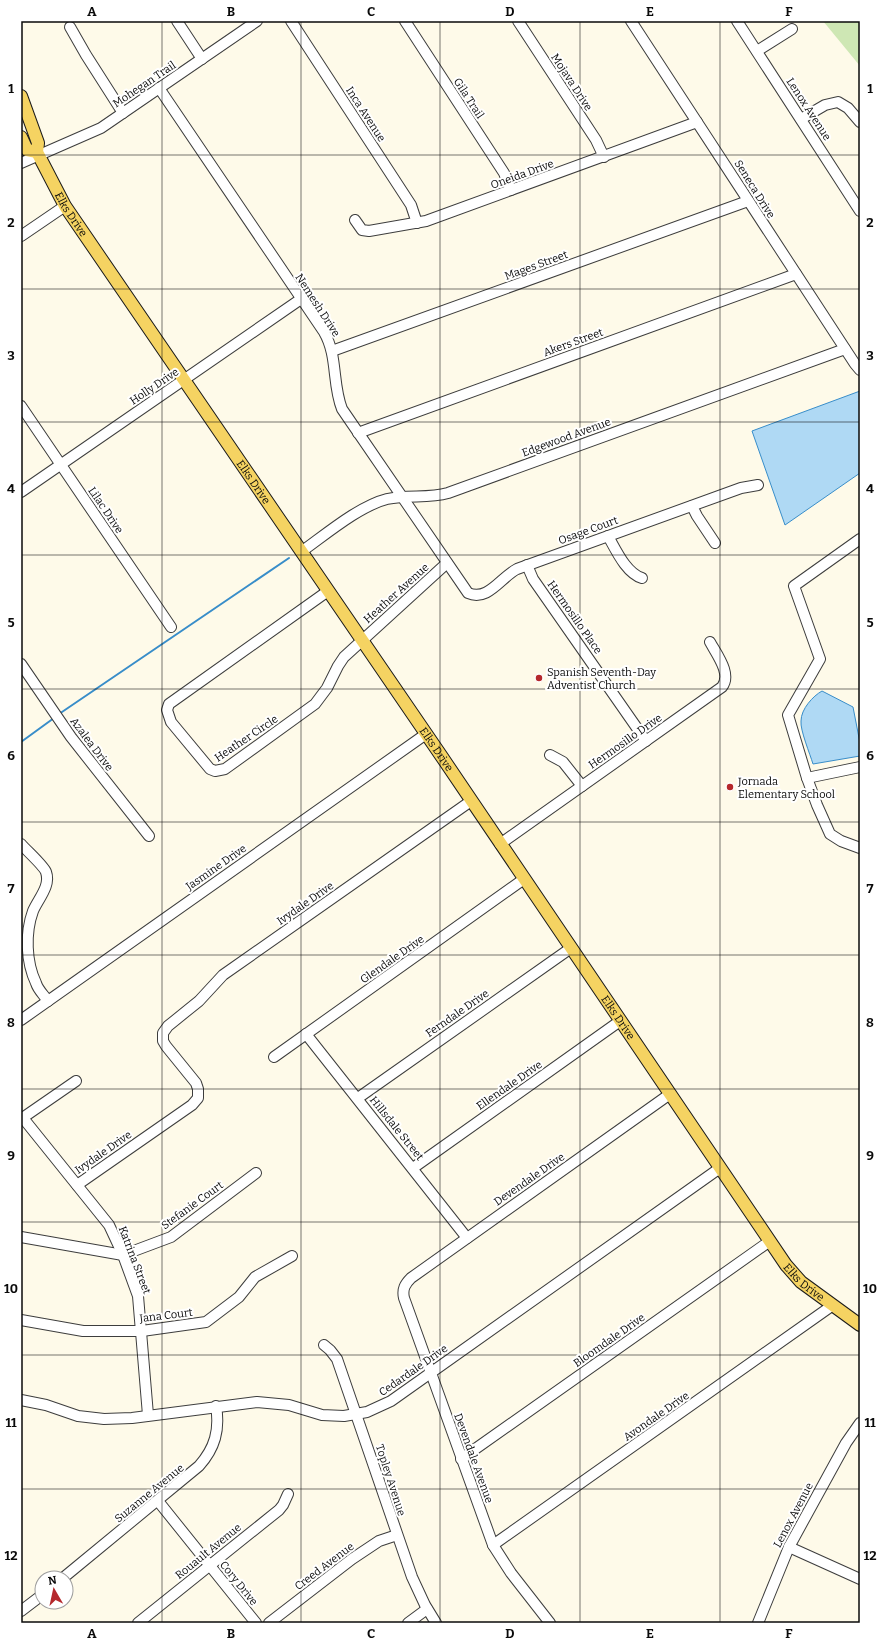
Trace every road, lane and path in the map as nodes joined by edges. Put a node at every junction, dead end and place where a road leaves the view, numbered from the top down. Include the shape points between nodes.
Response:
1 (177, 21) edge
2 (257, 21) edge
3 (291, 21) edge
4 (405, 21) edge
5 (518, 21) edge
6 (632, 21) edge
7 (737, 21) edge
8 (70, 27) dead end
9 (792, 29) dead end
10 (757, 51) junction
11 (202, 59) junction
12 (159, 88) junction
13 (21, 96) edge
14 (123, 113) junction
15 (800, 119) junction
16 (698, 122) junction
17 (860, 122) edge
18 (21, 137) edge
19 (38, 154) junction
20 (604, 157) junction
21 (21, 163) edge
22 (512, 190) junction
23 (748, 201) junction
24 (65, 206) junction
25 (860, 211) edge
26 (355, 220) dead end
27 (417, 223) junction
28 (21, 236) edge
29 (796, 274) junction
30 (301, 299) junction
31 (845, 349) junction
32 (332, 351) junction
33 (860, 370) edge
34 (184, 380) junction
35 (21, 406) edge
36 (358, 433) junction
37 (61, 464) junction
38 (758, 485) dead end
39 (21, 492) edge
40 (401, 497) junction
41 (692, 506) junction
42 (608, 536) junction
43 (860, 539) edge
44 (715, 543) dead end
45 (301, 552) junction
46 (446, 564) junction
47 (527, 565) junction
48 (642, 578) dead end
49 (328, 591) junction
50 (171, 627) dead end
51 (362, 641) junction
52 (710, 642) dead end
53 (21, 664) edge
54 (426, 734) junction
55 (646, 741) junction
56 (550, 755) dead end
57 (860, 767) edge
58 (807, 778) junction
59 (582, 786) junction
60 (471, 801) junction
61 (149, 836) dead end
62 (21, 844) edge
63 (500, 844) junction
64 (860, 848) edge
65 (524, 879) junction
66 (25, 927) edge
67 (571, 948) junction
68 (48, 1001) junction
69 (21, 1020) edge
70 (620, 1021) junction
71 (306, 1034) junction
72 (274, 1057) dead end
73 (76, 1081) dead end
74 (670, 1094) junction
75 (358, 1098) junction
76 (22, 1119) edge
77 (413, 1168) junction
78 (720, 1168) junction
79 (256, 1173) dead end
80 (76, 1185) junction
81 (21, 1237) edge
82 (467, 1238) junction
83 (770, 1241) junction
84 (123, 1255) junction
85 (292, 1256) dead end
86 (404, 1286) joint
87 (833, 1305) junction
88 (21, 1320) edge
89 (860, 1325) edge
90 (142, 1331) junction
91 (324, 1345) dead end
92 (430, 1372) junction
93 (21, 1400) edge
94 (216, 1406) junction
95 (356, 1415) junction
96 (148, 1416) junction
97 (860, 1423) edge
98 (461, 1459) junction
99 (288, 1494) dead end
100 (158, 1501) junction
101 (397, 1535) junction
102 (493, 1545) junction
103 (789, 1547) junction
104 (209, 1565) junction
105 (73, 1570) edge
106 (860, 1579) edge
107 (34, 1601) edge
108 (427, 1609) junction
109 (21, 1611) edge
110 (138, 1623) edge
111 (256, 1623) edge
112 (269, 1623) edge
113 (408, 1623) edge
114 (436, 1623) edge
115 (550, 1623) edge
116 (758, 1623) edge

1 - 11 street
2 - 11 street, Mohegan Trail
3 - 27 street, Inca Avenue via 411,204
4 - 22 street, Gila Trail
5 - 20 street, Mojava Drive via 596,140
6 - 16 street, Seneca Drive
7 - 10 street, Lenox Avenue
8 - 14 street
9 - 10 street
10 - 15 street, Lenox Avenue
11 - 12 street, Mohegan Trail
12 - 14 street, Mohegan Trail
12 - 30 street, Nemesh Drive
13 - 19 main road, Elks Drive via 38,143
14 - 19 street, Mohegan Trail via 95,131
15 - 17 street via 825,105 838,102 848,108
15 - 25 street, Lenox Avenue
16 - 20 street, Oneida Drive
16 - 23 street, Seneca Drive
18 - 19 main road, Elks Drive via 27,150
19 - 21 street, Mohegan Trail
19 - 24 main road, Elks Drive
20 - 22 street, Oneida Drive
22 - 27 street, Oneida Drive
23 - 29 street, Seneca Drive
23 - 32 street, Mages Street
24 - 28 street
24 - 34 main road, Elks Drive
26 - 27 street, Oneida Drive via 362,230 368,231
29 - 31 street, Seneca Drive
29 - 36 street, Akers Street
30 - 32 street, Nemesh Drive via 324,332
30 - 34 street, Holly Drive
31 - 33 street, Seneca Drive
31 - 40 street, Edgewood Avenue via 448,493 429,497
32 - 36 street, Nemesh Drive via 340,404
34 - 37 street, Holly Drive
34 - 45 main road, Elks Drive
35 - 37 street, Lilac Drive
36 - 40 street, Nemesh Drive
37 - 39 street, Holly Drive
37 - 50 street, Lilac Drive
38 - 41 street, Osage Court via 741,488
40 - 45 street, Edgewood Avenue via 387,499 366,508
40 - 46 street, Nemesh Drive
41 - 42 street, Osage Court
41 - 44 street
42 - 47 street, Osage Court
42 - 48 street via 631,571
43 - 58 street via 794,586 820,659 788,716
45 - 49 main road, Elks Drive
46 - 47 street, Osage Court via 465,591 475,596 487,593 509,573
46 - 51 street, Heather Avenue
47 - 55 street, Hermosillo Place via 538,585
49 - 51 main road, Elks Drive
49 - 51 street, Heather Circle via 171,702 168,710 172,722 210,769 215,772 222,770 316,704 341,661
51 - 54 main road, Elks Drive
52 - 55 street, Hermosillo Drive via 725,671 724,684
53 - 61 street, Azalea Drive via 78,746
54 - 60 main road, Elks Drive
54 - 68 street, Jasmine Drive
55 - 59 street, Hermosillo Drive
56 - 59 street via 563,762
57 - 58 street
58 - 64 street via 830,834
59 - 63 street, Hermosillo Drive
60 - 63 main road, Elks Drive
60 - 80 street, Ivydale Drive via 220,978 199,1001 168,1026 160,1035 203,1095
62 - 66 street via 46,871 47,885
63 - 65 main road, Elks Drive
65 - 67 main road, Elks Drive
65 - 71 street, Glendale Drive
66 - 68 street via 29,961 36,984
67 - 70 main road, Elks Drive
67 - 75 street, Ferndale Drive
68 - 69 street, Jasmine Drive
70 - 74 main road, Elks Drive
70 - 77 street, Ellendale Drive
71 - 72 street, Glendale Drive
71 - 75 street, Hillsdale Street
73 - 76 street
74 - 78 main road, Elks Drive
74 - 82 street, Devendale Drive
75 - 77 street, Hillsdale Street
76 - 80 street, Katrina Street
77 - 82 street, Hillsdale Street
78 - 83 main road, Elks Drive
78 - 92 street, Cedardale Drive
79 - 84 street, Stefanie Court via 171,1237
80 - 84 street, Katrina Street via 109,1225
81 - 84 street
82 - 86 street, Devendale Drive via 411,1278
83 - 87 main road, Elks Drive via 793,1274
83 - 98 street, Bloomdale Drive
84 - 90 street, Katrina Street via 138,1296
85 - 90 street, Jana Court via 255,1277 239,1297 206,1322
86 - 92 street, Devendale Avenue via 404,1298
87 - 89 main road, Elks Drive
87 - 102 street, Avondale Drive
88 - 90 street, Jana Court via 83,1331
90 - 96 street, Katrina Street
91 - 95 street, Topley Avenue via 335,1356
92 - 95 street, Cedardale Drive via 385,1405
92 - 98 street, Devendale Avenue
93 - 96 street, Cedardale Drive via 86,1417 114,1419
94 - 95 street, Cedardale Drive via 265,1402 289,1405 330,1416
94 - 96 street, Cedardale Drive
94 - 100 street, Suzanne Avenue via 217,1434 207,1457 195,1471
95 - 101 street, Topley Avenue
97 - 103 street, Lenox Avenue via 846,1443
98 - 102 street, Devendale Avenue
99 - 104 street, Rouault Avenue via 281,1507
100 - 104 street, Cory Drive
100 - 105 street, Suzanne Avenue
101 - 108 street, Topley Avenue via 414,1583
101 - 112 street, Creed Avenue via 379,1541 352,1559
102 - 115 street, Devendale Avenue via 511,1574
103 - 106 street
103 - 116 street, Lenox Avenue
104 - 110 street, Rouault Avenue
104 - 111 street, Cory Drive
107 - 109 street
108 - 113 street
108 - 114 street, Topley Avenue

